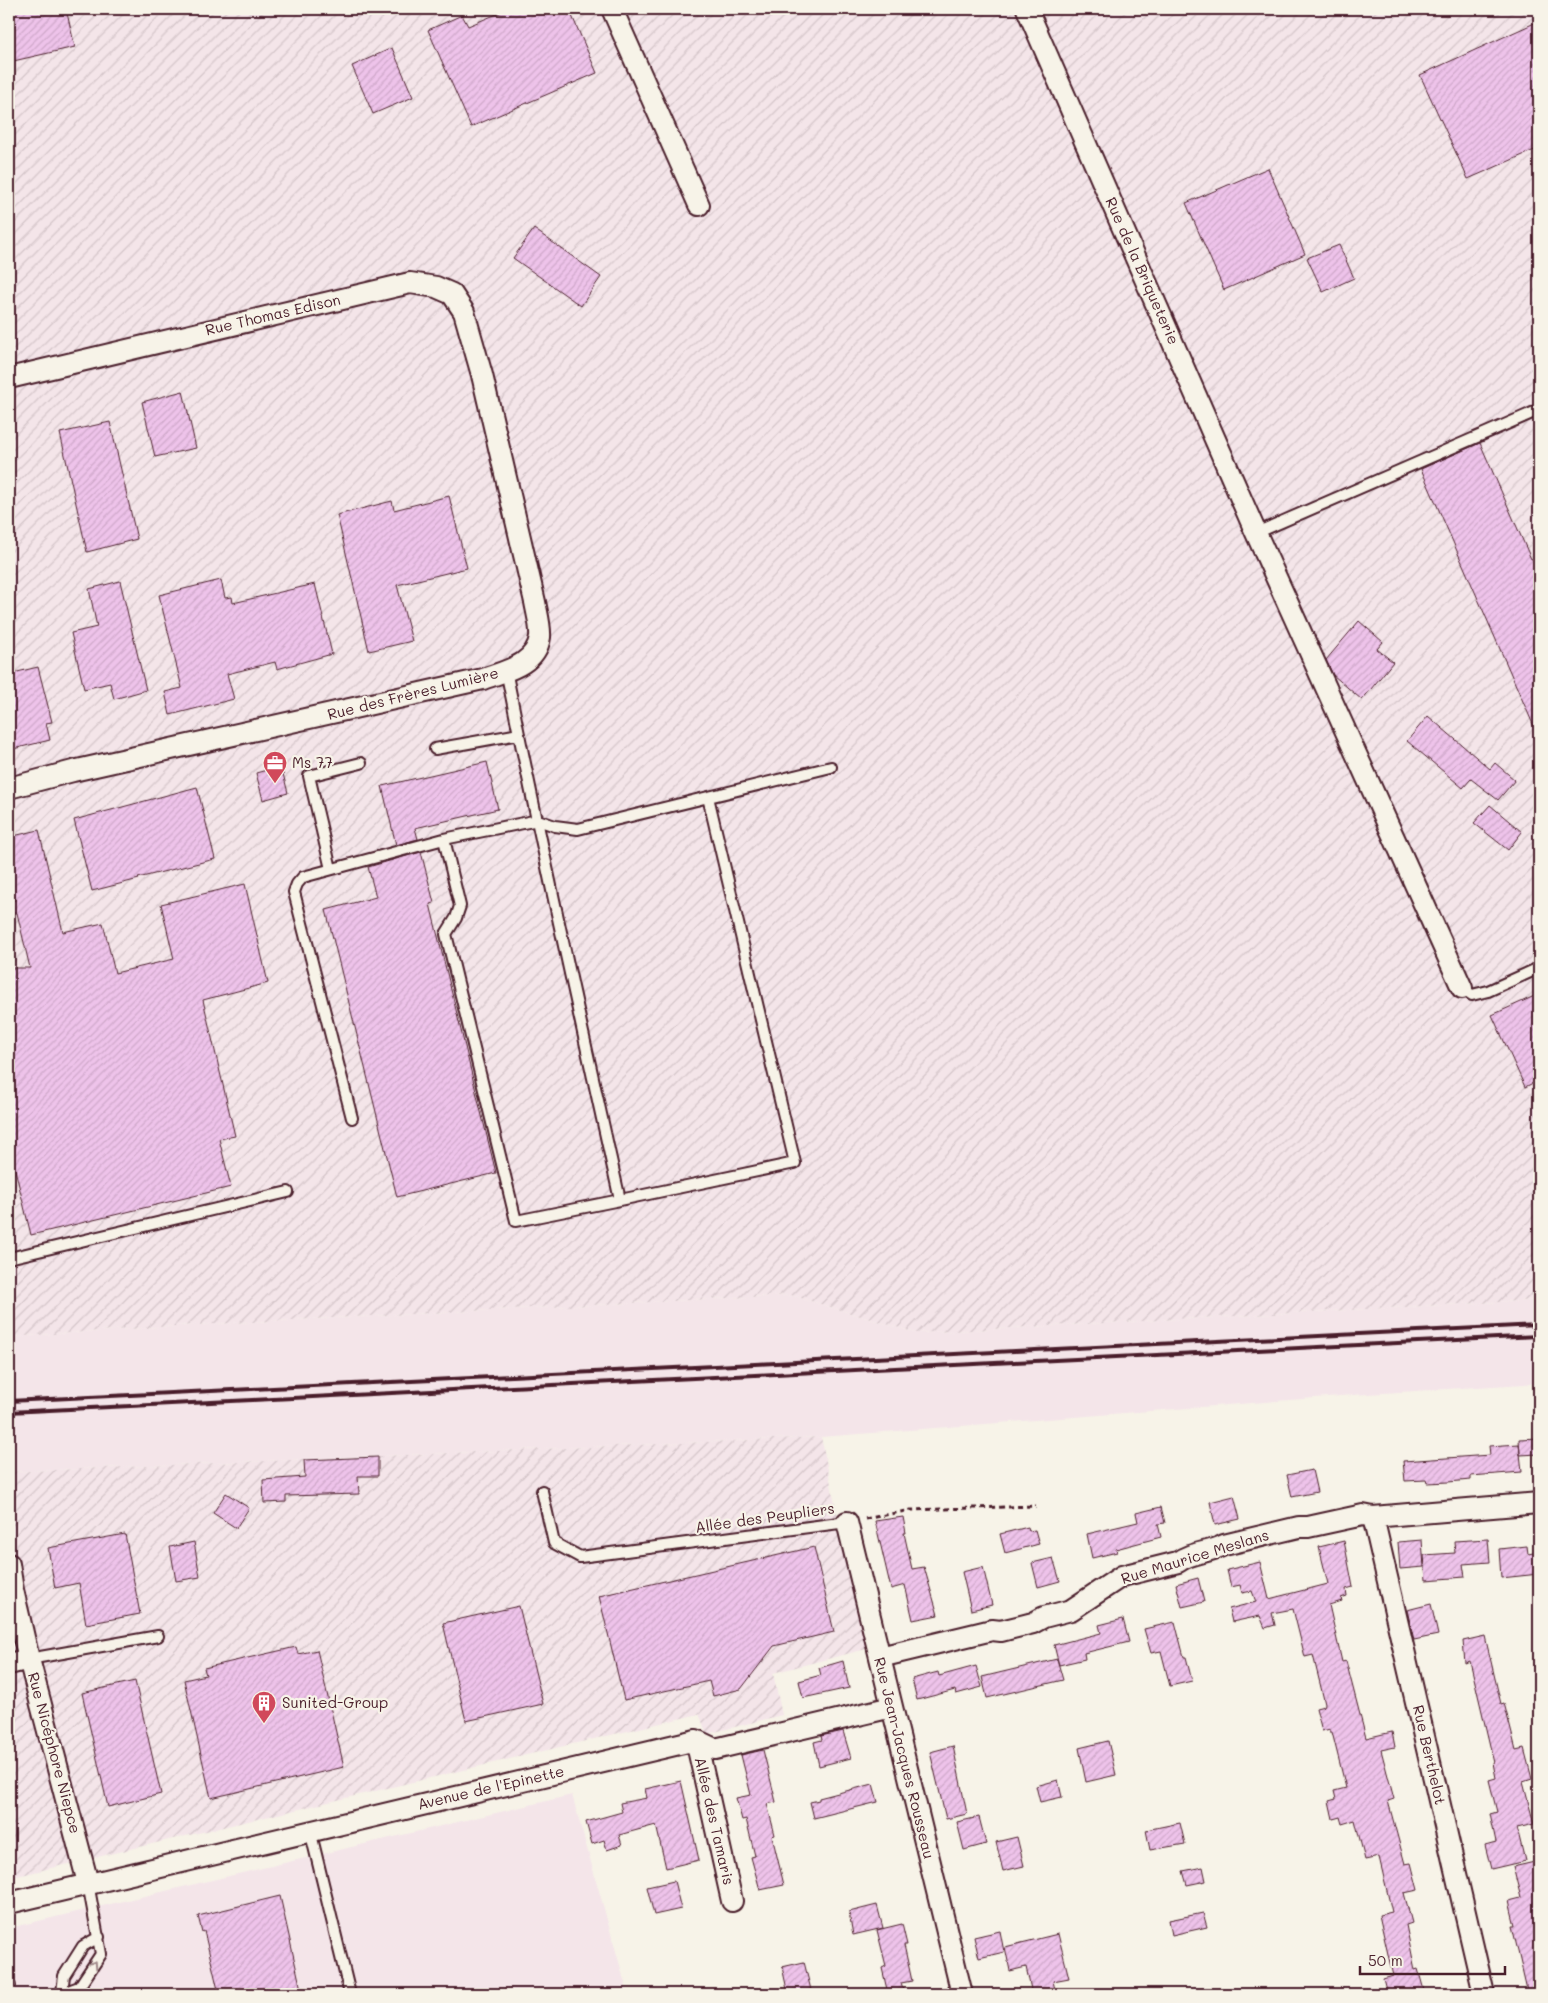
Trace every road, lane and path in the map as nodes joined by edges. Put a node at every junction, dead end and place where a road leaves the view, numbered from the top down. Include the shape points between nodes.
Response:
1 (612, 9) edge
2 (1027, 9) edge
3 (700, 204) dead end
4 (482, 375) joint
5 (9, 378) edge
6 (1539, 410) edge
7 (1256, 533) junction
8 (506, 670) junction
9 (519, 734) junction
10 (435, 749) dead end
11 (361, 763) dead end
12 (831, 767) dead end
13 (9, 788) edge
14 (708, 797) junction
15 (538, 820) junction
16 (444, 839) junction
17 (331, 869) junction
18 (1539, 968) edge
19 (1462, 988) joint
20 (352, 1118) dead end
21 (288, 1192) dead end
22 (620, 1200) junction
23 (9, 1258) edge
24 (542, 1491) dead end
25 (1539, 1504) edge
26 (1036, 1506) dead end
27 (1373, 1516) junction
28 (847, 1522) junction
29 (9, 1564) edge
30 (158, 1636) dead end
31 (880, 1657) junction
32 (29, 1659) junction
33 (9, 1664) edge
34 (892, 1708) junction
35 (696, 1740) junction
36 (310, 1830) junction
37 (88, 1883) junction
38 (732, 1901) dead end
39 (9, 1903) edge
40 (99, 1937) junction
41 (11, 1956) dead end
42 (61, 1993) edge
43 (17, 1994) edge
44 (350, 1994) edge
45 (962, 1994) edge
46 (1484, 1994) edge

1 - 3 street
2 - 7 street, Rue de la Briqueterie
4 - 5 street, Rue Thomas Edison via 464,312 452,294 436,287 410,283
4 - 8 street, Rue des Frères Lumière via 540,636 536,650 523,664
6 - 7 lane
7 - 19 street, Rue de la Briqueterie
8 - 9 lane
8 - 13 street, Rue des Frères Lumière via 483,679
9 - 10 lane
9 - 15 lane
11 - 17 lane via 309,776
12 - 14 lane
14 - 15 lane via 578,829
14 - 22 lane via 795,1163
15 - 16 lane
15 - 22 lane
16 - 17 lane
16 - 22 lane via 460,906 446,934 516,1221
17 - 20 lane via 303,877 294,892
18 - 19 lane via 1488,991 1472,995
21 - 23 lane
24 - 28 lane, Allée des Peupliers via 554,1543 580,1557
25 - 27 street, Rue Maurice Meslans
26 - 28 path, Allée des Peupliers via 911,1510
27 - 31 street, Rue Maurice Meslans via 1299,1527 1224,1545 1178,1562 1122,1576 1071,1610 1033,1623
27 - 46 street, Rue Berthelot
28 - 31 street, Rue Jean-Jacques Rousseau
29 - 32 street, Rue Nicéphore Niepce
30 - 32 lane
31 - 34 street, Rue Jean-Jacques Rousseau
32 - 33 street
32 - 37 street, Rue Nicéphore Niepce
34 - 35 street via 716,1749
34 - 45 street, Rue Jean-Jacques Rousseau
35 - 36 street, Avenue de l'Epinette
35 - 38 street, Allée des Tamaris
36 - 37 street, Avenue de l'Epinette
36 - 44 lane
37 - 39 street, Avenue de l'Epinette
37 - 40 lane
40 - 42 lane via 83,1946 64,1976
42 -> 40 lane via 80,1987 101,1954
41 - 43 path

